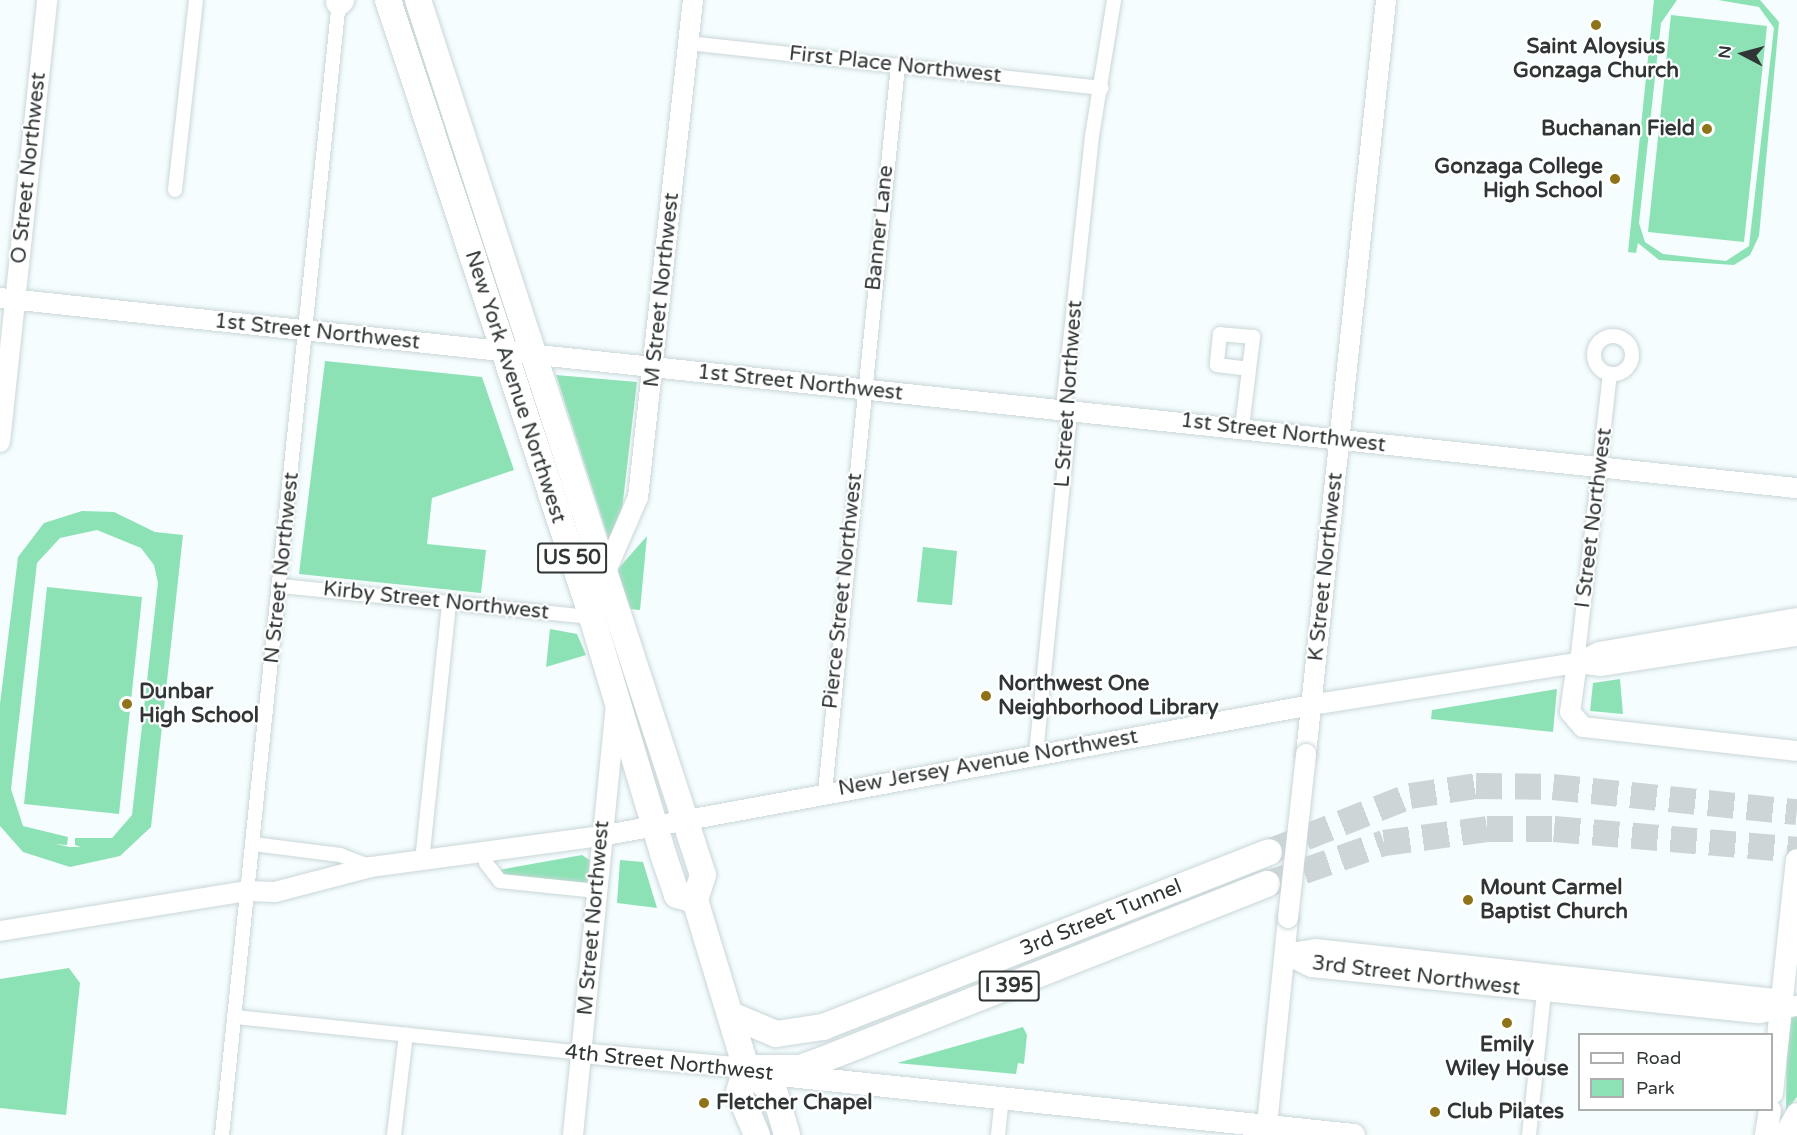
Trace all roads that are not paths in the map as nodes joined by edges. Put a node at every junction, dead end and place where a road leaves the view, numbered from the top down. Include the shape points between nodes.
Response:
1 (47, 0) edge
2 (196, 0) edge
3 (388, 0) edge
4 (418, 0) edge
5 (693, 0) edge
6 (1114, 0) edge
7 (1386, 0) edge
8 (340, 1) edge
9 (688, 43) junction
10 (898, 66) junction
11 (1102, 88) junction
12 (175, 190) dead end
13 (8, 299) edge
14 (307, 331) junction
15 (503, 351) junction
16 (533, 354) junction
17 (654, 368) junction
18 (1248, 369) dead end
19 (1610, 374) dead end
20 (862, 390) junction
21 (1068, 411) junction
22 (1242, 427) junction
23 (1340, 439) junction
24 (0, 442) edge
25 (1600, 467) junction
26 (1797, 488) edge
27 (605, 573) junction
28 (280, 586) junction
29 (449, 603) junction
30 (591, 617) junction
31 (1797, 618) edge
32 (1797, 636) edge
33 (1577, 663) junction
34 (616, 701) junction
35 (1311, 705) junction
36 (1797, 751) edge
37 (1036, 754) junction
38 (825, 792) junction
39 (684, 817) junction
40 (654, 824) junction
41 (601, 836) junction
42 (253, 844) junction
43 (542, 846) junction
44 (1269, 852) tunnel mouth
45 (1797, 860) edge
46 (422, 861) junction
47 (486, 863) junction
48 (371, 867) junction
49 (1267, 884) tunnel mouth
50 (248, 891) junction
51 (596, 891) junction
52 (694, 900) junction
53 (0, 931) edge
54 (1285, 954) junction
55 (1545, 982) junction
56 (1787, 1005) edge
57 (730, 1014) junction
58 (235, 1017) junction
59 (406, 1035) junction
60 (581, 1053) junction
61 (746, 1068) junction
62 (1773, 1087) edge
63 (1002, 1099) junction
64 (1770, 1111) edge
65 (1797, 1114) edge
66 (1267, 1130) edge
67 (222, 1135) edge
68 (394, 1135) edge
69 (573, 1135) edge
70 (757, 1135) edge
71 (788, 1135) edge
72 (998, 1135) edge
73 (1354, 1135) edge
74 (1529, 1135) edge
75 (1766, 1135) edge
76 (1785, 1135) edge

1 - 13 street, O Street Northwest
2 - 12 street
3 - 15 highway, New York Avenue Northwest / US 50
4 - 16 highway, New York Avenue Northwest / US 50
5 - 9 street, M Street Northwest
6 - 11 street, L Street Northwest
7 - 23 street, K Street Northwest
8 - 14 street, N Street Northwest
9 - 10 street, First Place Northwest
9 - 17 street, M Street Northwest
10 - 11 street, First Place Northwest
10 - 20 street, Banner Lane
11 - 21 street, L Street Northwest via 1089,159 1064,398
13 - 14 street, 1st Street Northwest
13 - 24 street, O Street Northwest
14 - 15 street, 1st Street Northwest
14 - 28 street, N Street Northwest
15 - 16 street, 1st Street Northwest
15 - 30 highway, New York Avenue Northwest / US 50
16 - 17 street, 1st Street Northwest
16 - 27 highway, New York Avenue Northwest / US 50
17 - 20 street, 1st Street Northwest
17 - 27 street, M Street Northwest via 638,497
18 - 22 street
19 - 25 street, I Street Northwest
20 - 21 street, 1st Street Northwest
20 - 38 street, Pierce Street Northwest
21 - 22 street, 1st Street Northwest
21 - 37 street, L Street Northwest
22 - 23 street, 1st Street Northwest
23 - 25 street, 1st Street Northwest
23 - 35 street, K Street Northwest
25 - 26 street, 1st Street Northwest
25 - 33 street, I Street Northwest
27 - 39 highway, New York Avenue Northwest / US 50
28 - 29 street, Kirby Street Northwest
28 - 42 street, N Street Northwest
29 - 30 street, Kirby Street Northwest
29 - 46 street
30 - 34 highway, New York Avenue Northwest / US 50
31 - 33 street, New Jersey Avenue Northwest via 1600,652
32 - 33 street, New Jersey Avenue Northwest via 1600,666
33 - 35 street, New Jersey Avenue Northwest
33 - 36 street via 1570,712 1583,727
34 - 40 highway, New York Avenue Northwest / US 50
34 - 41 street, M Street Northwest
35 - 37 street, New Jersey Avenue Northwest
35 - 54 street, K Street Northwest, bridge
37 - 38 street, New Jersey Avenue Northwest
38 - 39 street, New Jersey Avenue Northwest
39 - 40 street, New Jersey Avenue Northwest
39 - 52 highway, New York Avenue Northwest / US 50 via 702,875
40 - 41 street, New Jersey Avenue Northwest
40 - 52 highway, New York Avenue Northwest / US 50 via 677,895
41 - 43 street, New Jersey Avenue Northwest
41 - 51 street, M Street Northwest
42 - 48 street via 340,855
42 - 50 street, N Street Northwest
43 - 46 street, New Jersey Avenue Northwest
43 - 47 street, New Jersey Avenue Northwest via 538,853
44 - 57 highway, 3rd Street Tunnel / I 395 via 823,1027 776,1034
45 - 56 main road
46 - 48 street, New Jersey Avenue Northwest
47 - 48 street, New Jersey Avenue Northwest via 433,871
47 - 51 street via 500,881
48 - 50 street, New Jersey Avenue Northwest via 295,883 263,881
49 - 61 highway, 3rd Street Tunnel / I 395 via 817,1062 800,1068
50 - 53 street, New Jersey Avenue Northwest
50 - 58 street, N Street Northwest
51 - 60 street, M Street Northwest
52 - 57 highway
54 - 55 street, 3rd Street Northwest via 1312,967
54 - 66 street, K Street Northwest
55 - 56 street, 3rd Street Northwest
55 - 74 street
56 - 62 main road
57 - 61 highway
58 - 59 street, 4th Street Northwest
58 - 67 street, N Street Northwest
59 - 60 street, 4th Street Northwest
59 - 68 street
60 - 61 street, 4th Street Northwest
60 - 69 street, M Street Northwest
61 - 63 main road, 4th Street Northwest
61 - 70 highway via 739,1093
61 - 71 highway via 775,1094
63 - 66 main road, 4th Street Northwest
63 - 72 street
64 - 75 main road
65 - 76 main road
66 - 73 main road, 4th Street Northwest

